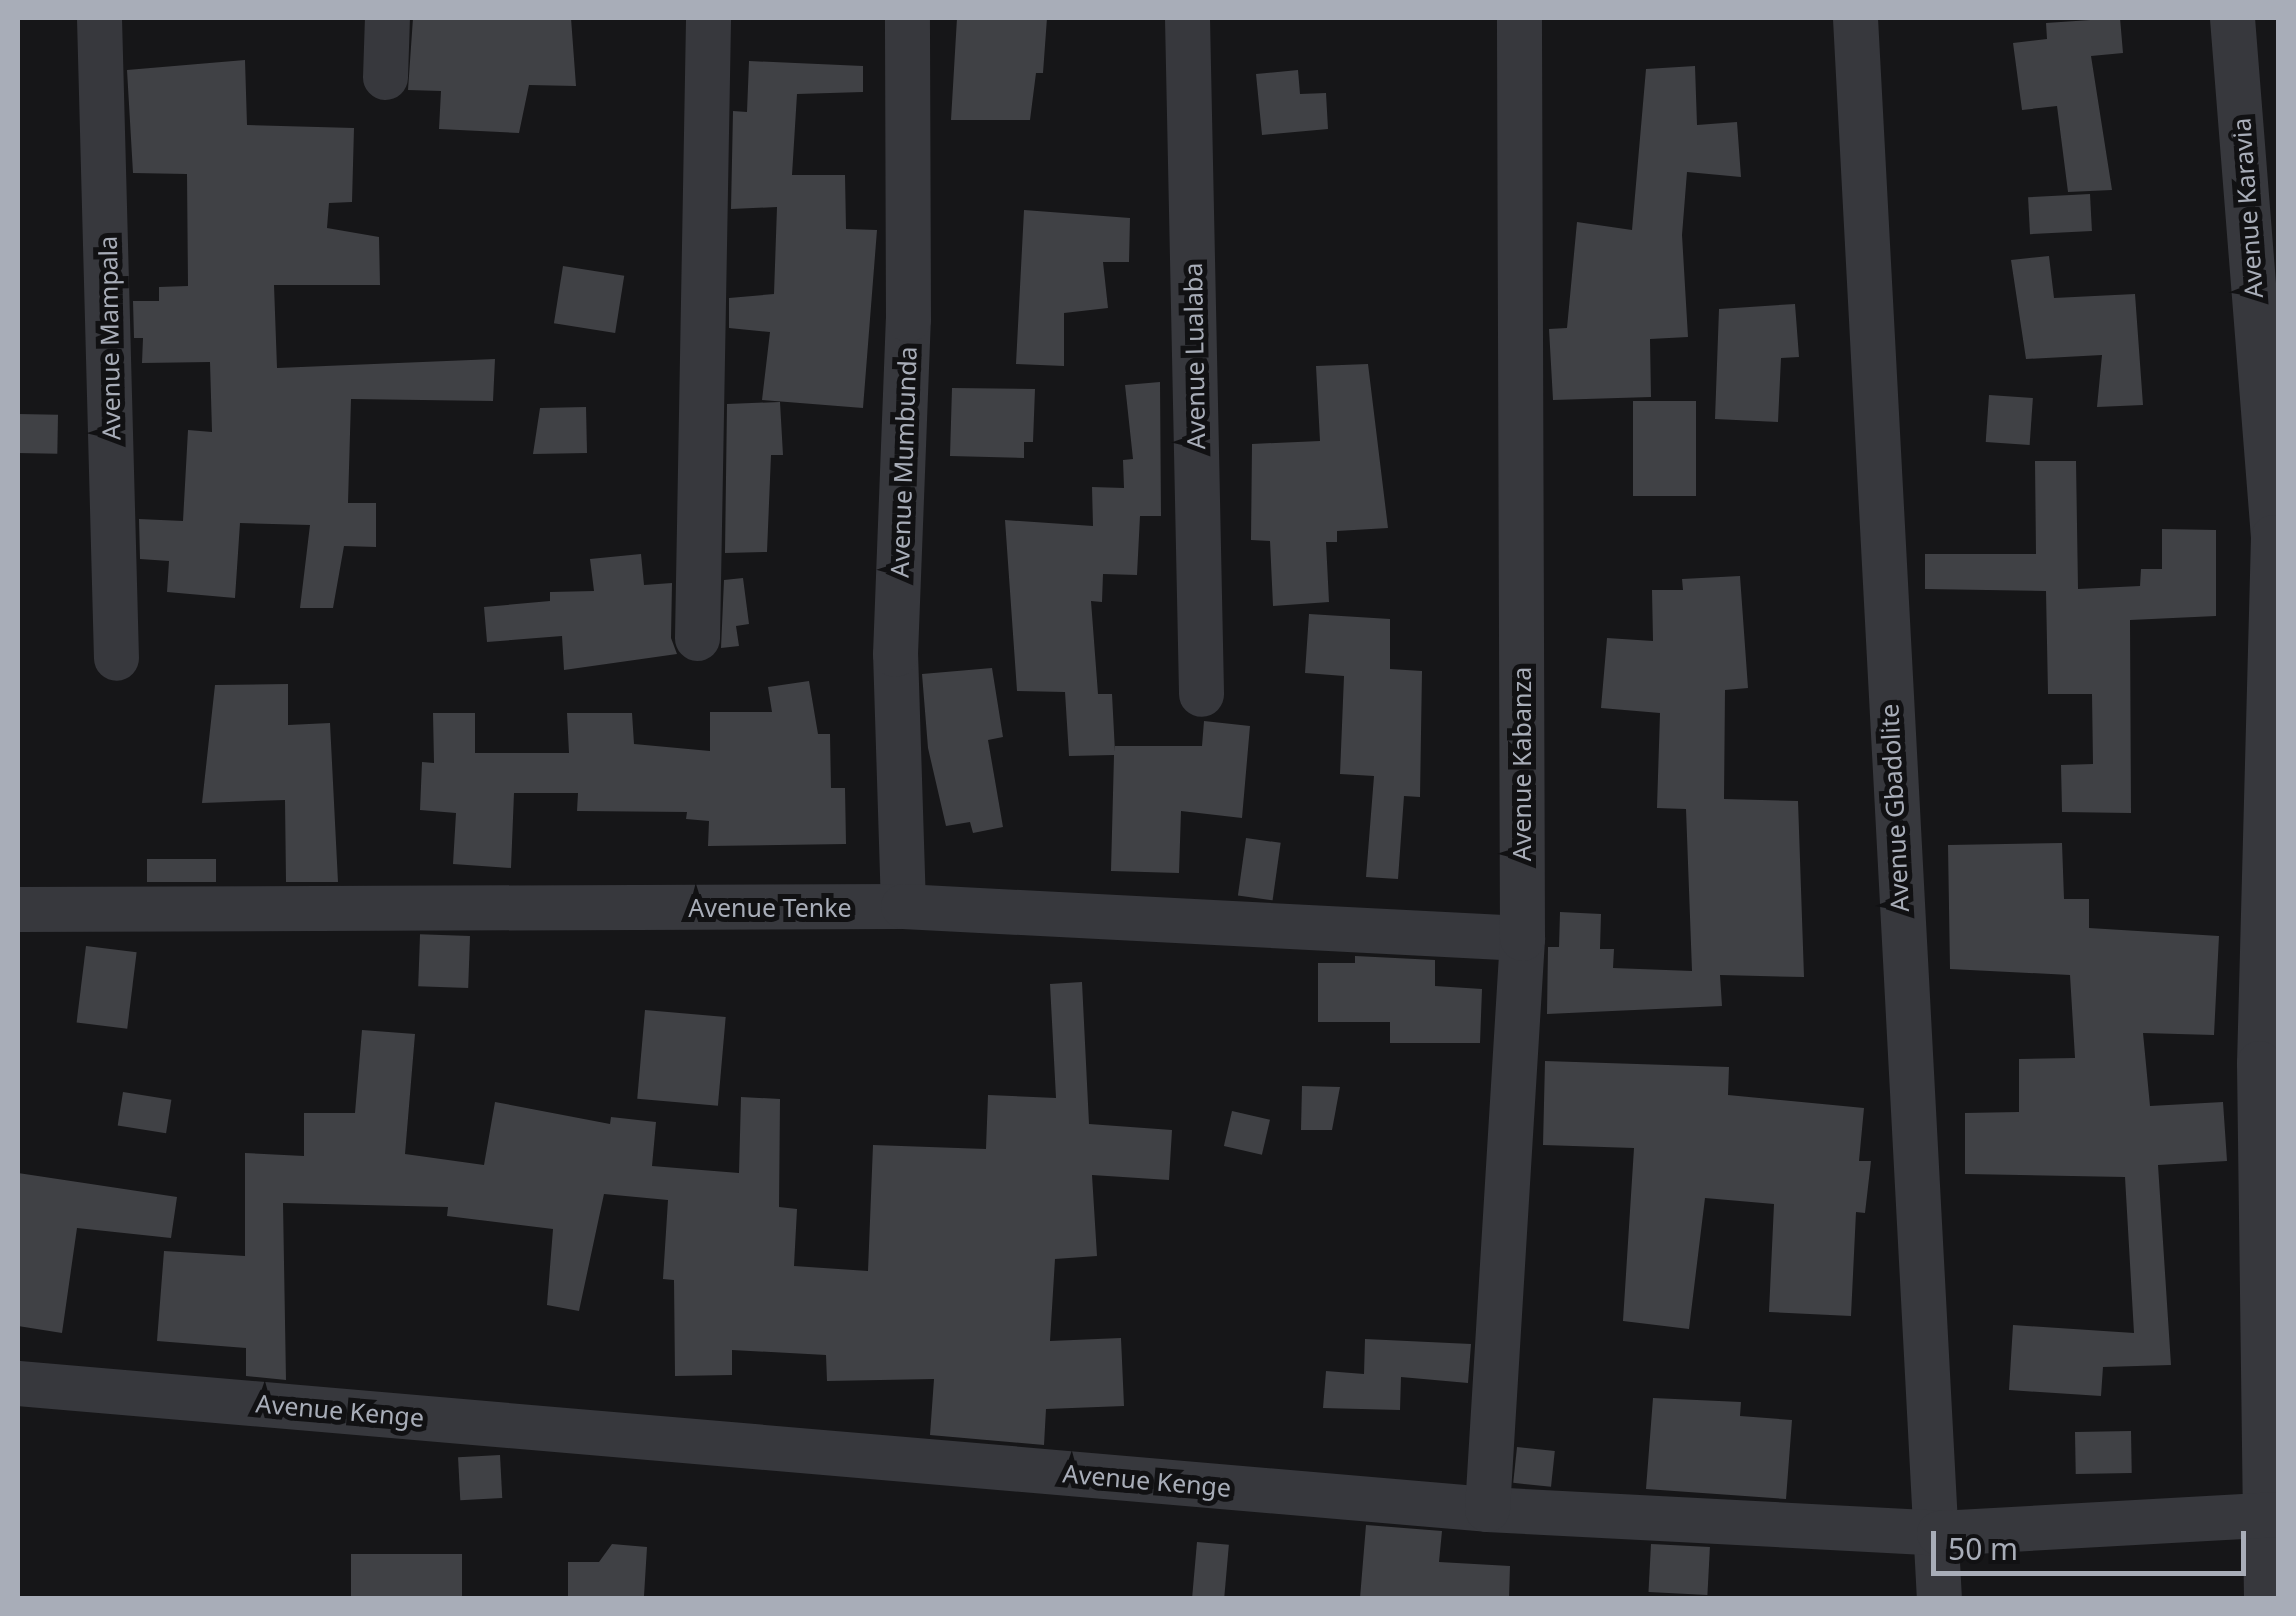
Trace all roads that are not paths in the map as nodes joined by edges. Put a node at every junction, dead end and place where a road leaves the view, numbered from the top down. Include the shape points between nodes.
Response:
1 (99, 18) edge
2 (388, 18) edge
3 (708, 18) edge
4 (908, 18) edge
5 (1187, 18) edge
6 (1520, 18) edge
7 (1856, 18) edge
8 (2232, 18) edge
9 (386, 77) dead end
10 (697, 638) dead end
11 (116, 658) dead end
12 (1202, 694) dead end
13 (903, 906) junction
14 (18, 909) edge
15 (1522, 938) junction
16 (18, 1383) edge
17 (1487, 1509) junction
18 (2270, 1514) edge
19 (1938, 1533) junction
20 (1938, 1598) edge
21 (2266, 1598) edge

1 - 11 street, Avenue Mampala
2 - 9 street
3 - 10 street
4 - 13 street, Avenue Mumbunda via 908,319 895,654
5 - 12 street, Avenue Lualaba
6 - 15 street, Avenue Kabanza
7 - 19 street, Avenue Gbadolite via 1891,775
8 - 18 street, Avenue Karavia via 2273,537 2260,1063
13 - 14 street, Avenue Tenke
13 - 15 street, Avenue Tenke
15 - 17 street, Avenue Kabanza
16 - 17 street, Avenue Kenge
17 - 19 street, Avenue Kenge
18 - 19 street, Avenue Kenge
18 - 21 street, Avenue Karavia
19 - 20 street, Avenue Gbadolite

